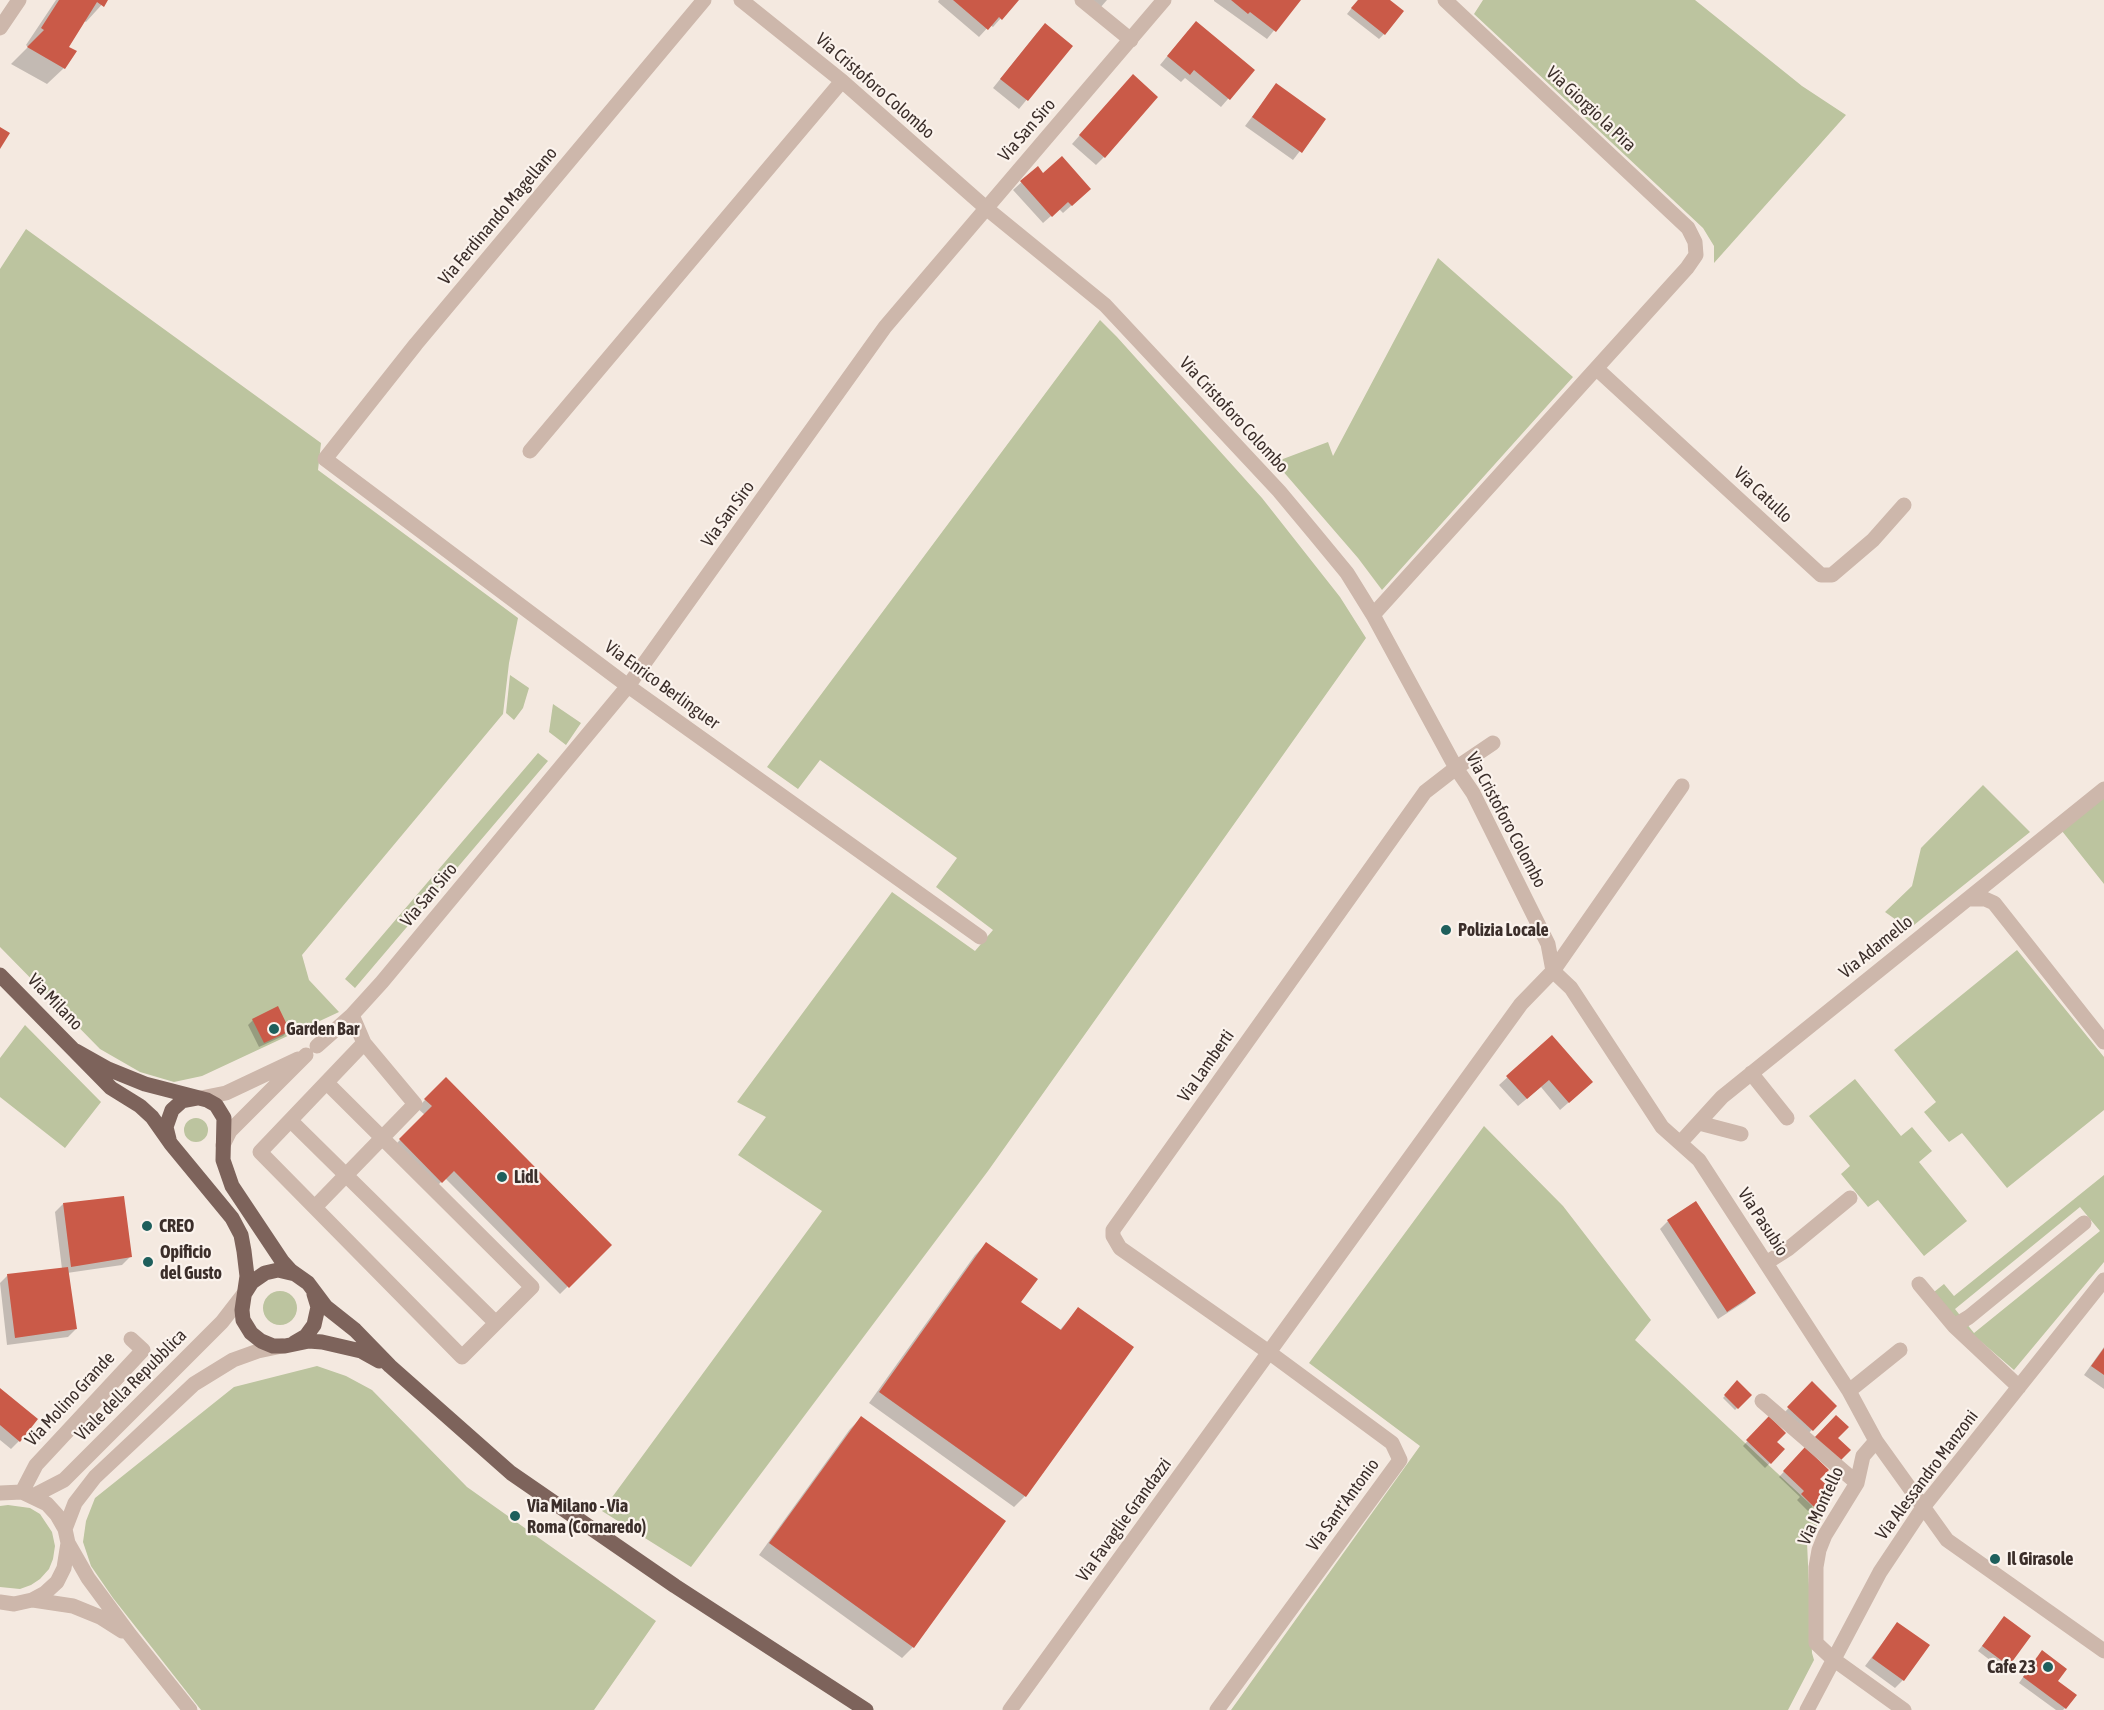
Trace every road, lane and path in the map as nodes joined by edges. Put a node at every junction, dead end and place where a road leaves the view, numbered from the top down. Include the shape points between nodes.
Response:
1 (19, 0) edge
2 (704, 0) edge
3 (741, 0) edge
4 (1082, 0) edge
5 (1164, 0) edge
6 (1445, 0) edge
7 (0, 28) edge
8 (1131, 40) junction
9 (842, 81) junction
10 (986, 208) junction
11 (1597, 369) junction
12 (530, 451) dead end
13 (325, 459) joint
14 (1904, 505) dead end
15 (1374, 615) junction
16 (628, 686) junction
17 (1493, 743) dead end
18 (1456, 768) junction
19 (1682, 786) dead end
20 (2104, 789) edge
21 (1968, 899) junction
22 (980, 937) dead end
23 (1553, 971) junction
24 (2, 975) edge
25 (351, 1015) junction
26 (2104, 1042) edge
27 (364, 1043) junction
28 (317, 1046) dead end
29 (76, 1052) junction
30 (1751, 1073) junction
31 (327, 1083) junction
32 (201, 1098) junction
33 (1787, 1118) dead end
34 (291, 1120) junction
35 (1699, 1123) junction
36 (1741, 1134) dead end
37 (382, 1138) junction
38 (1680, 1143) junction
39 (171, 1144) junction
40 (223, 1145) junction
41 (346, 1175) junction
42 (1850, 1198) dead end
43 (315, 1207) junction
44 (2084, 1222) dead end
45 (1766, 1263) junction
46 (296, 1274) junction
47 (2104, 1280) edge
48 (1919, 1284) dead end
49 (313, 1290) junction
50 (244, 1296) junction
51 (496, 1323) junction
52 (1954, 1326) junction
53 (131, 1339) dead end
54 (289, 1345) junction
55 (1900, 1350) dead end
56 (1270, 1353) junction
57 (390, 1366) junction
58 (2019, 1387) junction
59 (1849, 1391) junction
60 (1762, 1401) dead end
61 (1876, 1440) junction
62 (1857, 1483) junction
63 (0, 1493) edge
64 (27, 1494) junction
65 (1924, 1506) junction
66 (66, 1536) junction
67 (32, 1600) junction
68 (0, 1602) edge
69 (130, 1635) junction
70 (2104, 1651) edge
71 (1833, 1659) junction
72 (190, 1710) edge
73 (866, 1710) edge
74 (1010, 1710) edge
75 (1217, 1710) edge
76 (1807, 1710) edge
77 (1904, 1710) edge

1 - 7 street
2 - 13 street, Via Ferdinando Magellano via 416,344
3 - 9 street, Via Cristoforo Colombo
4 - 8 street
5 - 8 street, Via San Siro
6 - 11 street, Via Giorgio la Pira via 1688,228 1695,242 1696,255 1687,268
8 - 10 street, Via San Siro
9 - 10 street, Via Cristoforo Colombo
9 - 12 street
10 - 15 street, Via Cristoforo Colombo via 1105,305 1279,491 1347,573
10 - 16 street, Via San Siro via 885,327
11 - 14 street, Via Catullo via 1821,575 1832,574 1874,540
11 - 15 street
13 - 16 street, Via Enrico Berlinguer
15 - 18 street, Via Cristoforo Colombo
16 - 22 street, Via Enrico Berlinguer
16 - 25 street, Via San Siro
17 - 18 street
18 - 23 street, Via Cristoforo Colombo via 1473,793 1548,944
18 - 56 street, Via Lamberti via 1425,792 1113,1230 1120,1248
19 - 23 street, Via Favaglie Grandazzi
20 - 21 street, Via Adamello
21 - 26 street via 1994,903
21 - 30 street, Via Adamello
23 - 38 street, Via Pasubio via 1571,988 1662,1127
23 - 56 street, Via Favaglie Grandazzi via 1521,1004
24 - 29 main road, Via Milano
25 - 27 street
25 - 28 street, Via San Siro
27 - 31 street
27 - 37 street via 415,1104
29 - 32 main road via 145,1084
29 - 39 main road, Via Milano via 111,1088 148,1113
30 - 33 street
30 - 35 street, Via Adamello via 1722,1096
31 - 34 street
31 - 37 street
32 - 39 main road via 186,1100 172,1110 166,1127
32 - 40 main road via 212,1102 221,1112
32 - 40 street via 226,1093 306,1055 230,1131
34 - 41 street
34 - 43 street via 260,1152
35 - 36 street
35 - 38 street, Via Adamello
37 - 41 street
37 - 51 street via 532,1287
38 - 45 street, Via Pasubio via 1699,1160
39 - 50 main road, Via Milano via 237,1226 246,1269
40 - 46 main road via 224,1165 232,1186 282,1261
41 - 43 street
41 - 51 street
42 - 45 street
43 - 51 street via 462,1357
44 - 52 street
45 - 59 street, Via Pasubio
46 - 49 main road
46 - 50 main road via 282,1270 267,1273 254,1280
47 - 58 street, Via Alessandro Manzoni
48 - 52 street
49 - 54 main road via 317,1304 315,1321 306,1336
49 - 57 main road
50 - 54 main road via 243,1320 251,1333 264,1343
50 - 64 street, Viale della Repubblica via 64,1480
52 - 58 street
53 - 64 street, Via Molino Grande via 143,1350 36,1465
54 - 57 main road via 322,1342 342,1346
54 - 66 street via 233,1360 194,1384 95,1477 75,1503
55 - 59 street
56 - 74 street, Via Favaglie Grandazzi
56 - 75 street, Via Sant'Antonio via 1392,1443 1400,1460
57 - 73 main road via 511,1473
58 - 65 street, Via Alessandro Manzoni
59 - 61 street, Via Pasubio
60 - 62 street
61 - 62 street, Via Montello via 1863,1456
61 - 65 street, Via Pasubio
62 - 71 street, Via Montello via 1824,1535 1816,1567 1816,1643
63 - 64 street
64 - 66 street via 57,1515
65 - 70 street, Via Pasubio via 1947,1540
65 - 71 street, Via Alessandro Manzoni via 1880,1572
66 - 67 street via 64,1569 57,1582
66 - 69 street via 88,1578
67 - 68 street
67 - 69 street via 73,1606
69 - 72 street
71 - 76 street, Via Alessandro Manzoni
71 - 77 street, Via Montello

